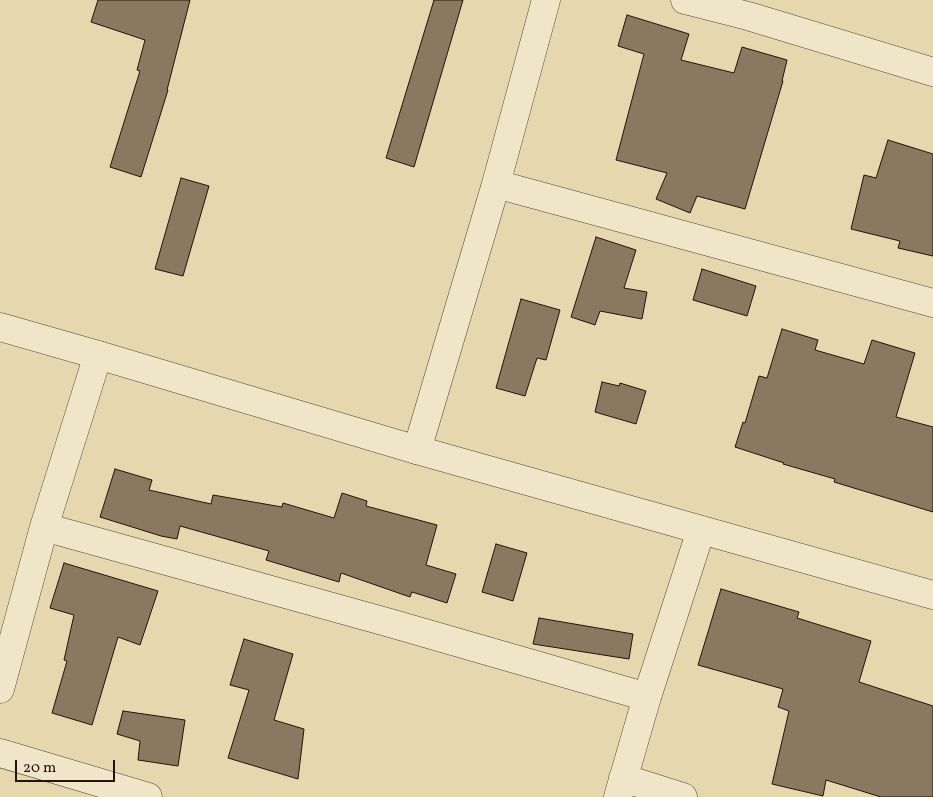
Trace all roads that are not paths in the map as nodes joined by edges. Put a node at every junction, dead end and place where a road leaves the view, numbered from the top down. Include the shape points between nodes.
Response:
1 (546, 0) edge
2 (685, 0) edge
3 (750, 8) edge
4 (933, 72) edge
5 (496, 184) junction
6 (933, 302) edge
7 (0, 327) edge
8 (98, 355) junction
9 (417, 450) junction
10 (44, 527) junction
11 (701, 530) junction
12 (933, 595) edge
13 (1, 679) edge
14 (647, 697) junction
15 (0, 753) edge
16 (621, 787) edge
17 (148, 797) edge
18 (682, 797) edge

1 - 5 street
2 - 3 street
3 - 4 street
5 - 6 street
5 - 9 street
7 - 8 street
8 - 9 street
8 - 10 street
9 - 11 street
10 - 13 street
10 - 14 street
11 - 12 street
11 - 14 street
14 - 16 street
15 - 17 street
16 - 18 street

